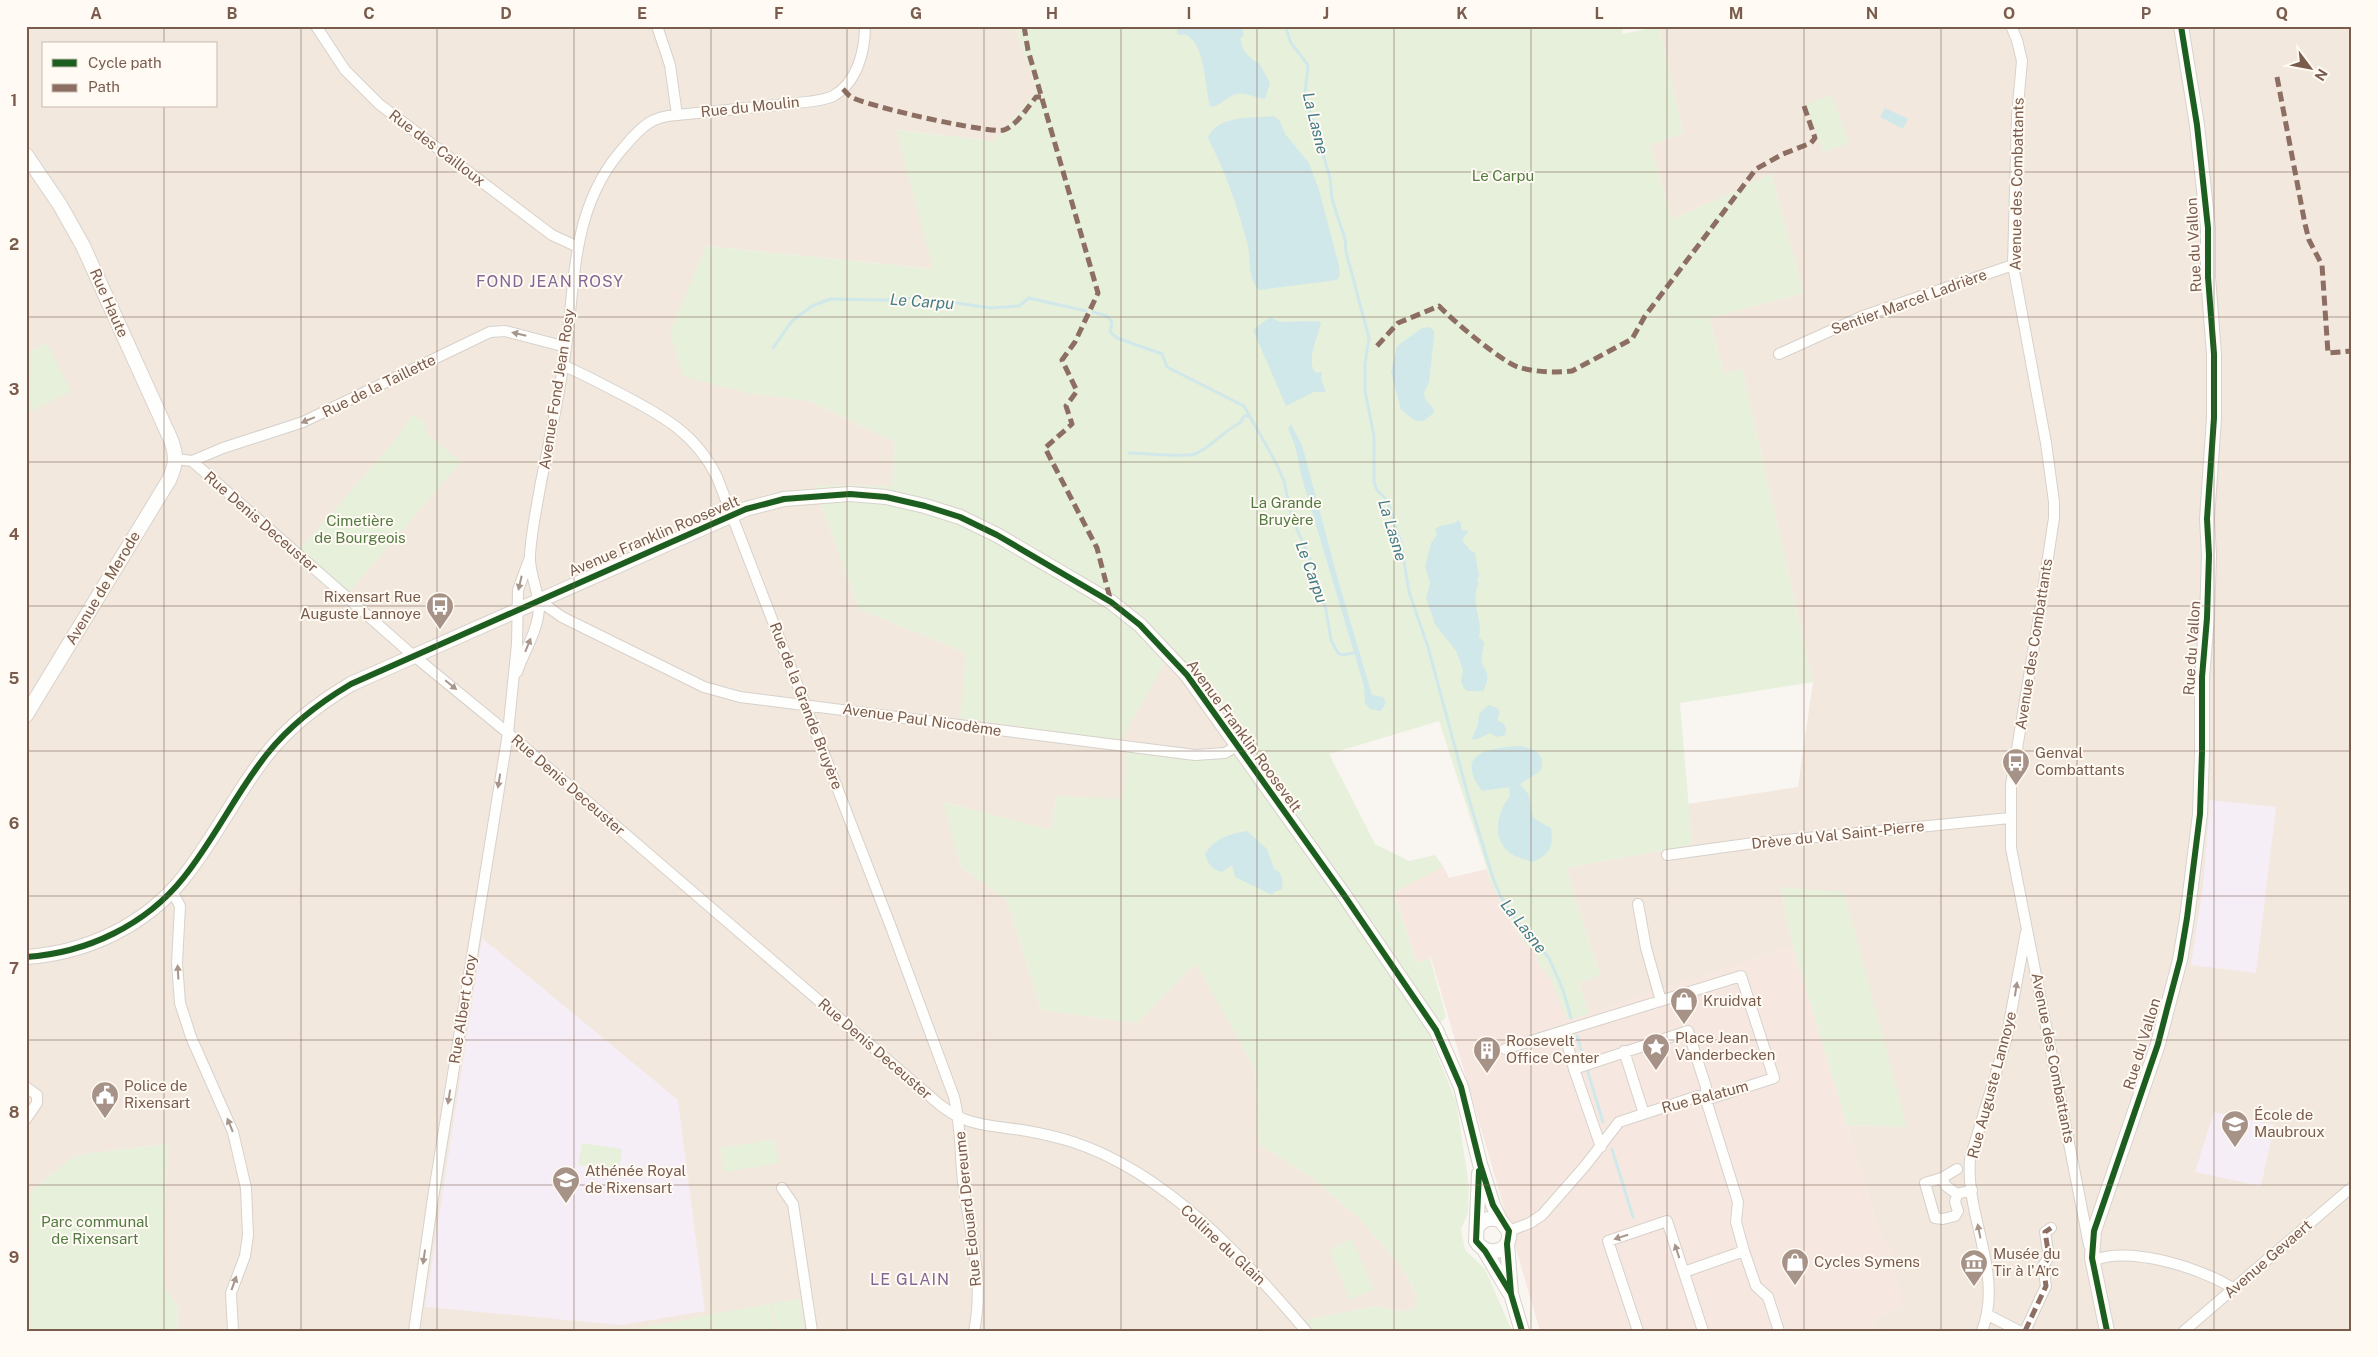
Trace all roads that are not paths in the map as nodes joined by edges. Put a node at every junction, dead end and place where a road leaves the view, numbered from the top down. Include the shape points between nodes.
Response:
1 (316, 26) edge
2 (657, 26) edge
3 (865, 26) edge
4 (2011, 26) edge
5 (2181, 26) edge
6 (677, 115) junction
7 (26, 155) edge
8 (578, 247) junction
9 (2013, 266) junction
10 (566, 346) junction
11 (1779, 354) dead end
12 (564, 366) junction
13 (176, 459) junction
14 (192, 461) junction
15 (733, 515) junction
16 (530, 557) junction
17 (538, 600) junction
18 (517, 610) junction
19 (413, 655) junction
20 (512, 688) junction
21 (805, 704) junction
22 (26, 715) edge
23 (508, 733) junction
24 (1237, 746) junction
25 (2010, 818) junction
26 (1667, 855) dead end
27 (172, 891) junction
28 (1638, 904) dead end
29 (2027, 928) junction
30 (26, 958) edge
31 (1661, 1001) junction
32 (1564, 1031) junction
33 (1505, 1049) dead end
34 (1624, 1051) junction
35 (1574, 1069) junction
36 (26, 1087) edge
37 (1706, 1100) junction
38 (1644, 1114) junction
39 (959, 1117) junction
40 (26, 1119) edge
41 (1601, 1146) junction
42 (1480, 1164) junction
43 (1957, 1169) dead end
44 (1942, 1178) junction
45 (2352, 1187) edge
46 (782, 1188) dead end
47 (1972, 1190) junction
48 (1957, 1194) junction
49 (1500, 1220) junction
50 (1477, 1227) junction
51 (2052, 1228) dead end
52 (1508, 1237) junction
53 (1485, 1251) junction
54 (1744, 1251) junction
55 (2092, 1260) junction
56 (1684, 1272) junction
57 (2234, 1289) junction
58 (1511, 1294) junction
59 (1988, 1315) junction
60 (978, 1329) edge
61 (233, 1331) edge
62 (414, 1331) edge
63 (812, 1331) edge
64 (1306, 1331) edge
65 (1522, 1331) edge
66 (1638, 1331) edge
67 (1703, 1331) edge
68 (1779, 1331) edge
69 (1982, 1331) edge
70 (2020, 1331) edge
71 (2025, 1331) edge
72 (2106, 1331) edge
73 (2184, 1331) edge

1 - 8 street, Rue des Cailloux via 345,70 379,104 552,235
2 - 6 street via 670,65
3 - 6 street, Rue du Moulin via 864,48 859,62 843,89 831,97
4 - 9 street, Avenue des Combattants via 2022,61 2017,116
5 - 55 main road, Rue du Vallon via 2197,125 2208,228 2214,354 2200,814 2180,960 2158,1044 2096,1222
6 - 8 street, Avenue Fond Jean Rosy via 660,116 645,126 610,163 590,199
7 - 13 main road, Rue Haute via 83,246 171,440
8 - 10 street, Avenue Fond Jean Rosy
9 - 11 street, Sentier Marcel Ladrière via 1863,316
9 - 25 street, Avenue des Combattants via 2046,443 2054,518 2011,785
10 - 12 street, Avenue Fond Jean Rosy
10 -> 14 street, Rue de la Taillette via 512,332 490,332 303,422
12 - 15 street, Rue de la Grande Bruyère via 666,418 677,427 711,464
12 - 16 street, Avenue Fond Jean Rosy
13 - 14 street, Rue Denis Deceuster
13 - 22 main road, Avenue de Merode via 169,480
14 - 19 street, Rue Denis Deceuster
15 - 17 main road, Avenue Franklin Roosevelt
15 - 21 street, Rue de la Grande Bruyère
15 - 24 main road, Avenue Franklin Roosevelt via 784,499 850,494 886,497 960,517 1111,602 1140,625 1187,675
16 - 17 street, Avenue Fond Jean Rosy
16 -> 18 street, Avenue Fond Jean Rosy via 518,590
17 - 18 main road, Avenue Franklin Roosevelt
20 -> 17 street, Rue Albert Croy via 534,630
17 - 21 street, Avenue Paul Nicodème via 562,617 719,693
18 - 19 main road, Avenue Franklin Roosevelt
18 - 20 street, Rue Albert Croy
19 -> 23 street, Rue Denis Deceuster
19 - 27 main road, Avenue Franklin Roosevelt via 324,700 282,737
20 - 23 street, Rue Albert Croy
21 - 24 street, Avenue Paul Nicodème via 1195,755 1224,753
21 - 39 street, Rue de la Grande Bruyère via 932,1036
23 - 39 street, Rue Denis Deceuster via 932,1099
23 -> 62 street, Rue Albert Croy via 432,1198
24 - 42 main road, Avenue Franklin Roosevelt via 1436,1030 1461,1087
25 - 26 street, Drève du Val Saint-Pierre
25 - 29 street, Avenue des Combattants via 2011,848
27 - 30 main road, Avenue Franklin Roosevelt via 145,914 114,933 79,948
61 -> 27 street via 231,1293 245,1256 248,1235 246,1188 233,1132 191,1037 180,1003 180,906
28 - 31 street
47 -> 29 street, Rue Auguste Lannoye via 1970,1159 2006,1040
29 - 55 street, Avenue des Combattants
31 - 32 street, Rue Balatum
31 - 37 street, Rue Balatum via 1741,976 1774,1078
32 - 33 street, Rue Balatum
32 - 35 street
34 - 35 street
34 - 37 street via 1688,1031 1706,1087
34 - 38 street
35 - 41 street
36 - 40 street via 37,1095 37,1104
37 - 38 street, Rue Balatum via 1698,1096
37 - 54 street via 1738,1202 1736,1222
38 - 41 street, Rue Balatum via 1619,1122
39 - 60 street, Rue Edouard Dereume via 964,1184 976,1267
39 - 64 street, Colline du Glain via 1059,1138 1123,1165 1173,1198 1210,1228
41 - 52 street, Rue Balatum via 1542,1214
42 - 49 main road, Avenue Franklin Roosevelt
42 - 50 main road, Avenue Franklin Roosevelt
43 - 44 street
44 - 48 street via 1946,1186
44 - 48 street via 1925,1183 1935,1218 1955,1216 1958,1211
45 - 57 street, Avenue Gevaert
46 - 63 street via 793,1204
47 - 48 street
59 -> 47 street, Rue Auguste Lannoye via 1987,1272
49 - 50 main road via 1491,1218
49 - 52 main road
50 - 53 main road via 1476,1241
51 - 71 street via 2045,1232 2049,1257 2043,1266 2046,1286
52 - 53 main road via 1501,1250
52 - 58 main road
53 - 58 main road
54 - 56 street
54 - 68 street via 1756,1286 1768,1297
55 - 57 street via 2126,1257 2158,1260 2216,1277
55 - 72 main road, Avenue des Combattants
56 -> 66 street via 1667,1221 1608,1241
56 - 67 street
57 - 73 street, Avenue Gevaert
58 - 65 main road
59 - 69 street, Rue Auguste Lannoye
59 - 70 street

